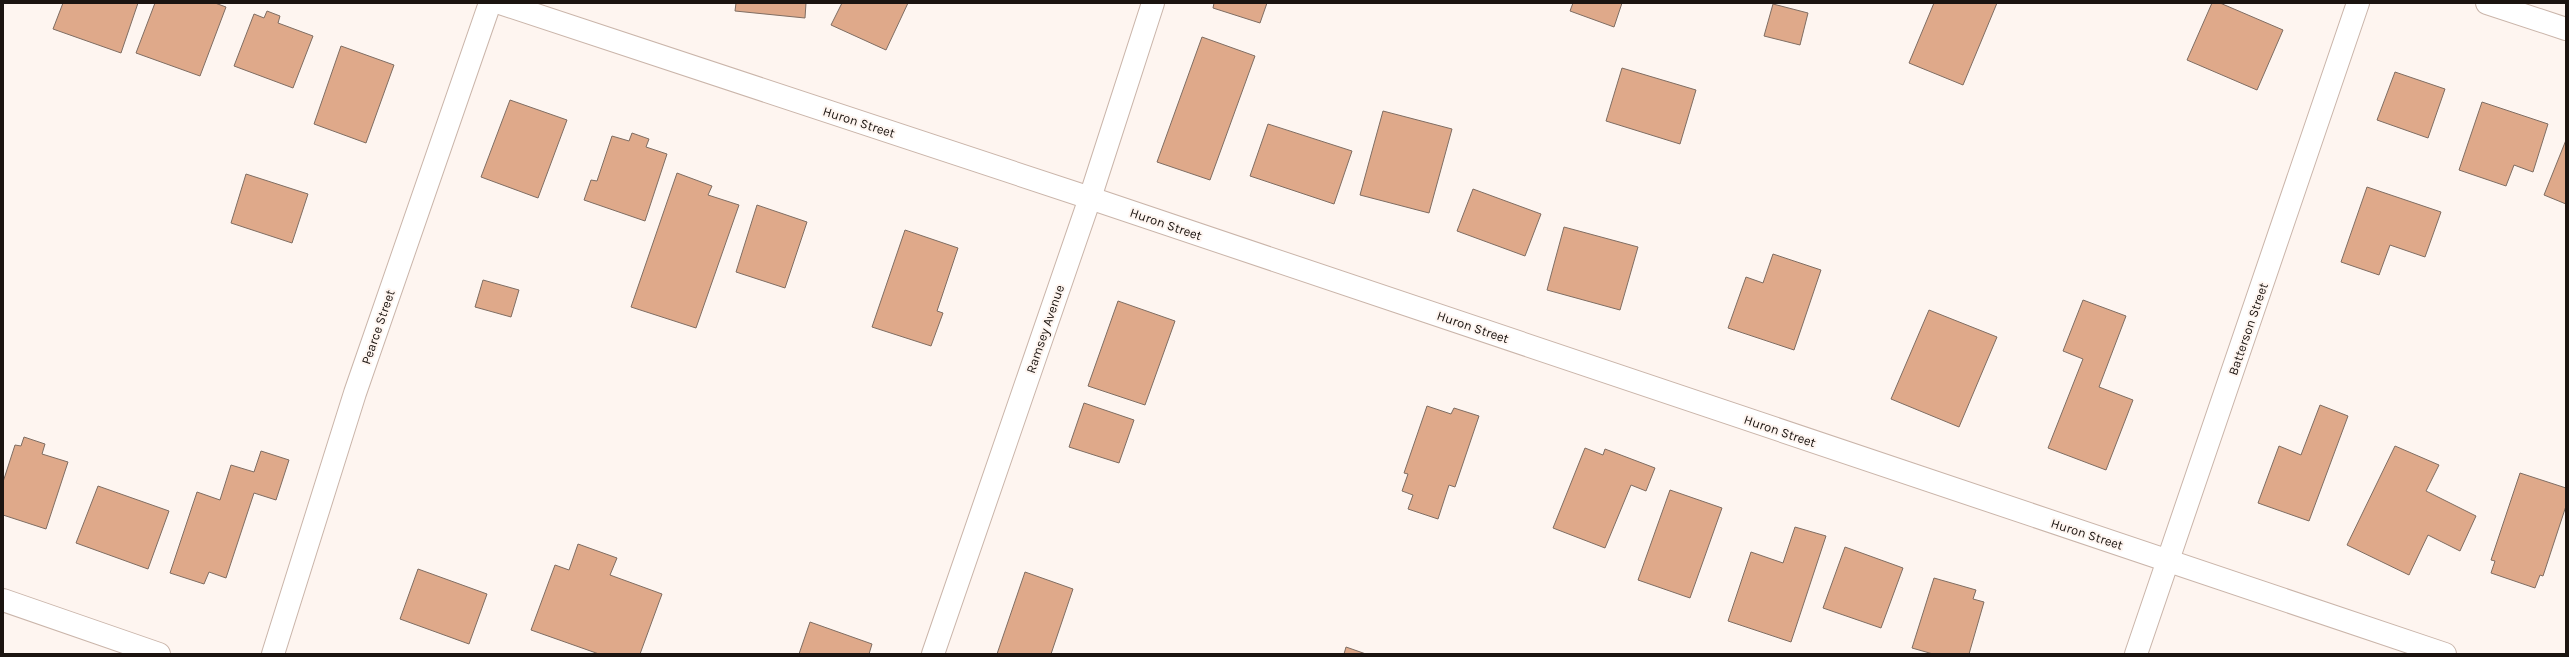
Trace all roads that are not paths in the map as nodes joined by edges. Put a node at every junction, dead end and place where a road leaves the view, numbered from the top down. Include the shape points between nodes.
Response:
1 (490, 3) edge
2 (500, 3) edge
3 (1153, 3) edge
4 (2358, 3) edge
5 (2487, 3) edge
6 (2566, 29) edge
7 (1090, 198) junction
8 (2169, 561) junction
9 (3, 600) edge
10 (159, 654) edge
11 (273, 654) edge
12 (933, 654) edge
13 (2136, 654) edge
14 (2445, 654) edge

1 - 11 street, Pearce Street via 355,393
2 - 7 street, Huron Street
3 - 7 street, Ramsey Avenue
4 - 8 street, Batterson Street
5 - 6 street
7 - 8 street, Huron Street
7 - 12 street, Ramsey Avenue
8 - 13 street, Batterson Street
8 - 14 street, Huron Street
9 - 10 street

